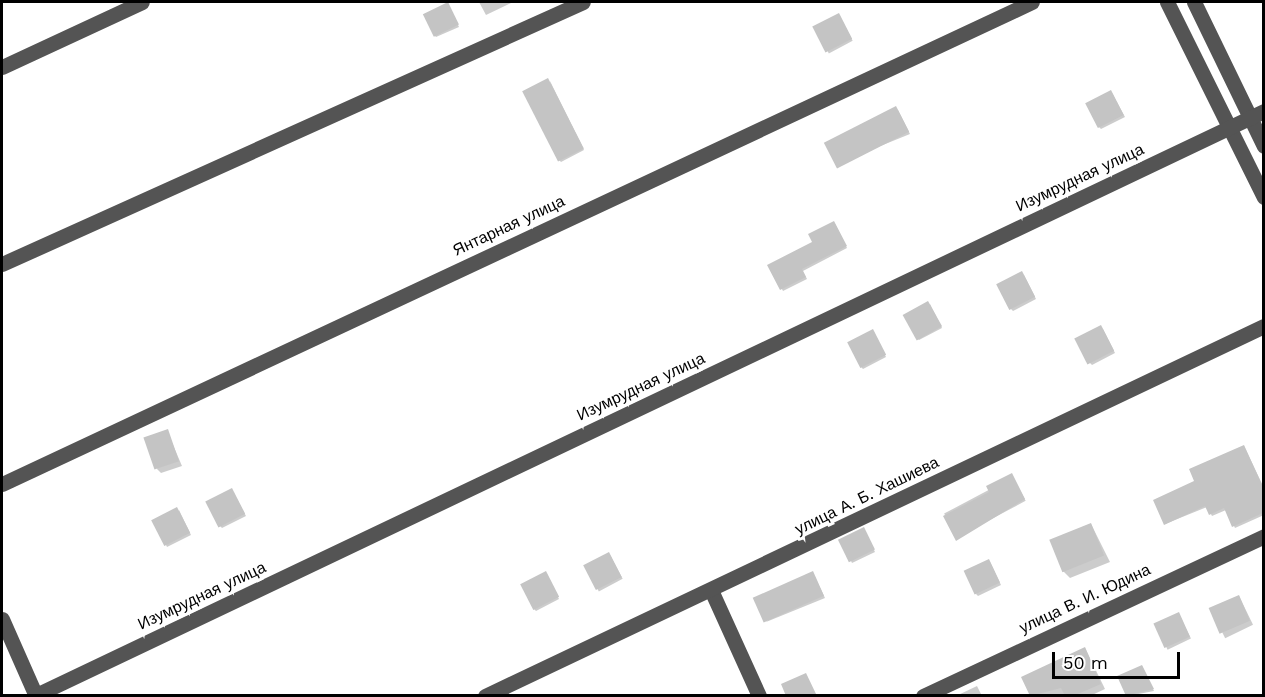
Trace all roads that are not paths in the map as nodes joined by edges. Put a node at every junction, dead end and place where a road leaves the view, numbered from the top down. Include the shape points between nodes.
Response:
1 (142, 2) edge
2 (583, 2) edge
3 (1032, 2) edge
4 (1167, 2) edge
5 (1194, 2) edge
6 (2, 67) edge
7 (1257, 114) edge
8 (1231, 127) junction
9 (1263, 146) edge
10 (1263, 197) edge
11 (2, 264) edge
12 (1263, 326) edge
13 (2, 484) edge
14 (1263, 536) edge
15 (711, 590) junction
16 (2, 619) edge
17 (35, 695) edge
18 (485, 696) edge
19 (759, 696) edge
20 (923, 696) edge

1 - 6 street
2 - 11 street
3 - 13 street, Янтарная улица
4 - 8 street
5 - 7 street
7 - 8 street, Изумрудная улица
7 - 9 street
8 - 10 street
8 - 17 street, Изумрудная улица
12 - 15 street, улица А. Б. Хашиева
14 - 20 street, улица В. И. Юдина
15 - 18 street, улица А. Б. Хашиева
15 - 19 street
16 - 17 street

